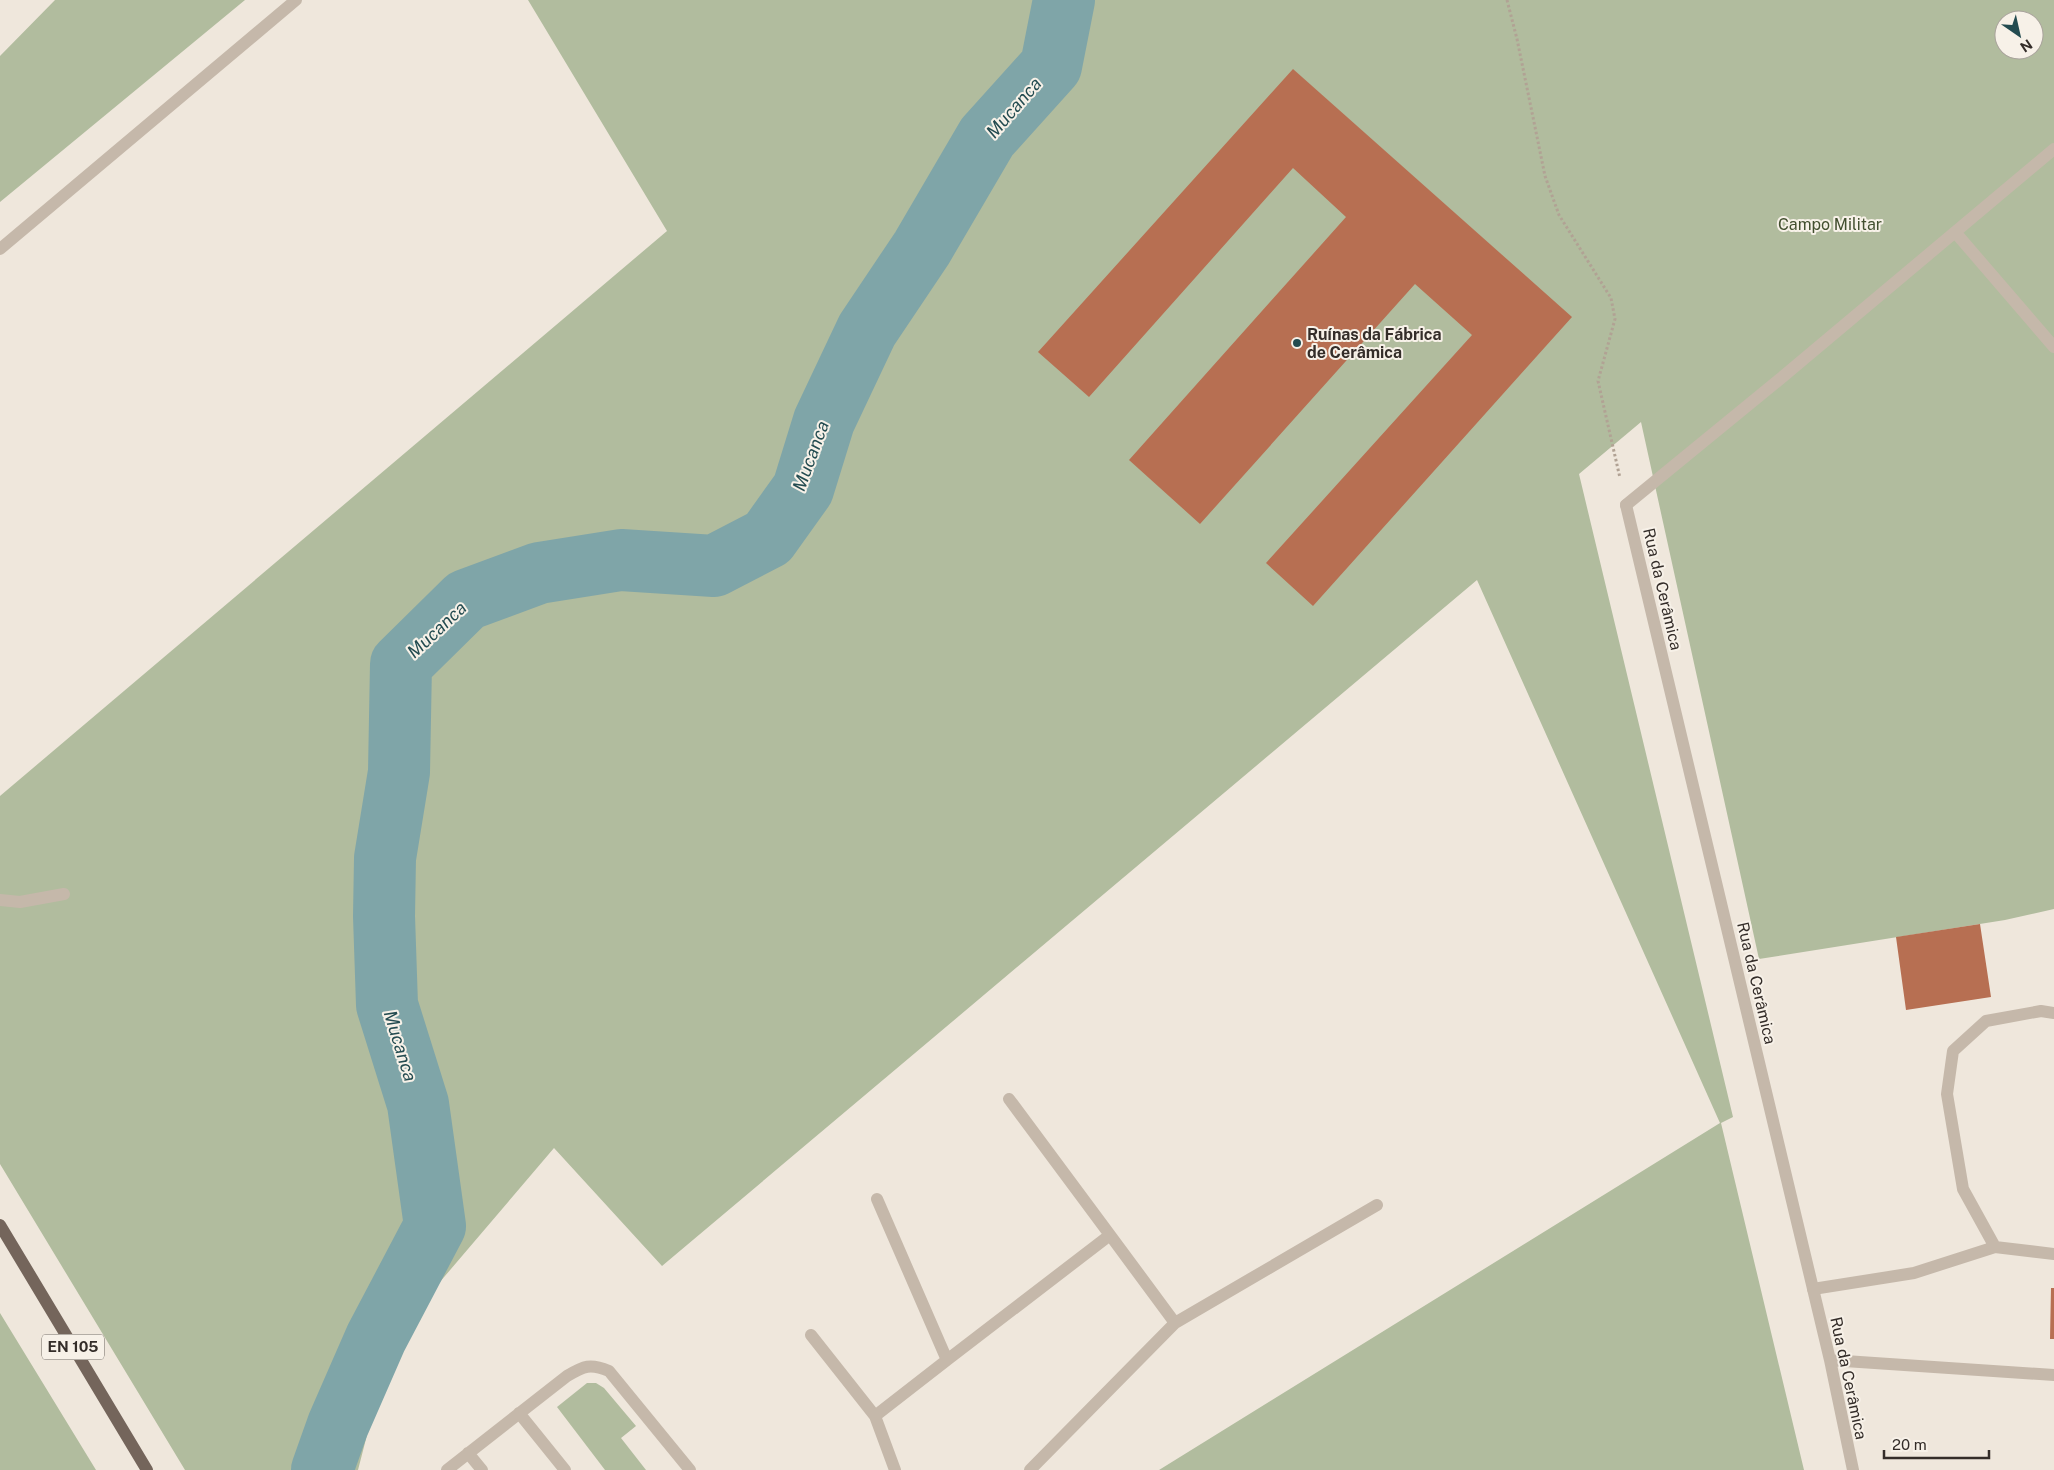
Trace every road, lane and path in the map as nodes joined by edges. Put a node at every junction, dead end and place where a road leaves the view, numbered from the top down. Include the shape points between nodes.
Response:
1 (296, 0) edge
2 (1507, 0) edge
3 (2054, 149) edge
4 (1955, 232) junction
5 (0, 249) edge
6 (2054, 347) edge
7 (1626, 505) junction
8 (64, 894) dead end
9 (0, 900) edge
10 (2054, 1013) edge
11 (1009, 1099) dead end
12 (877, 1198) dead end
13 (1376, 1205) dead end
14 (0, 1225) edge
15 (1110, 1235) junction
16 (1995, 1247) junction
17 (2054, 1254) edge
18 (1813, 1289) junction
19 (1175, 1323) junction
20 (811, 1335) dead end
21 (947, 1360) junction
22 (1830, 1360) junction
23 (2054, 1374) edge
24 (519, 1413) junction
25 (875, 1416) junction
26 (468, 1453) junction
27 (147, 1470) edge
28 (447, 1470) edge
29 (482, 1470) edge
30 (564, 1470) edge
31 (690, 1470) edge
32 (894, 1470) edge
33 (1030, 1470) edge
34 (1853, 1470) edge

1 - 5 street
2 - 7 path via 1545,176 1559,215 1611,298 1615,319 1598,381
3 - 4 street
4 - 6 street
4 - 7 street
7 - 18 street, Rua da Cerâmica
8 - 9 street via 20,902
10 - 16 street via 2041,1011 1986,1021 1953,1051 1947,1094 1963,1189
11 - 15 street
12 - 21 street
13 - 19 street
14 - 27 main road, EN 105
15 - 19 street
15 - 21 street
16 - 17 street
16 - 18 street via 1914,1272
18 - 22 street, Rua da Cerâmica
19 - 33 street
20 - 25 street
21 - 25 street
22 - 23 street
22 - 34 street, Rua da Cerâmica
24 - 26 street
24 - 30 street
24 - 31 street via 567,1376 583,1367 595,1365 609,1371
25 - 32 street
26 - 28 street
26 - 29 street

